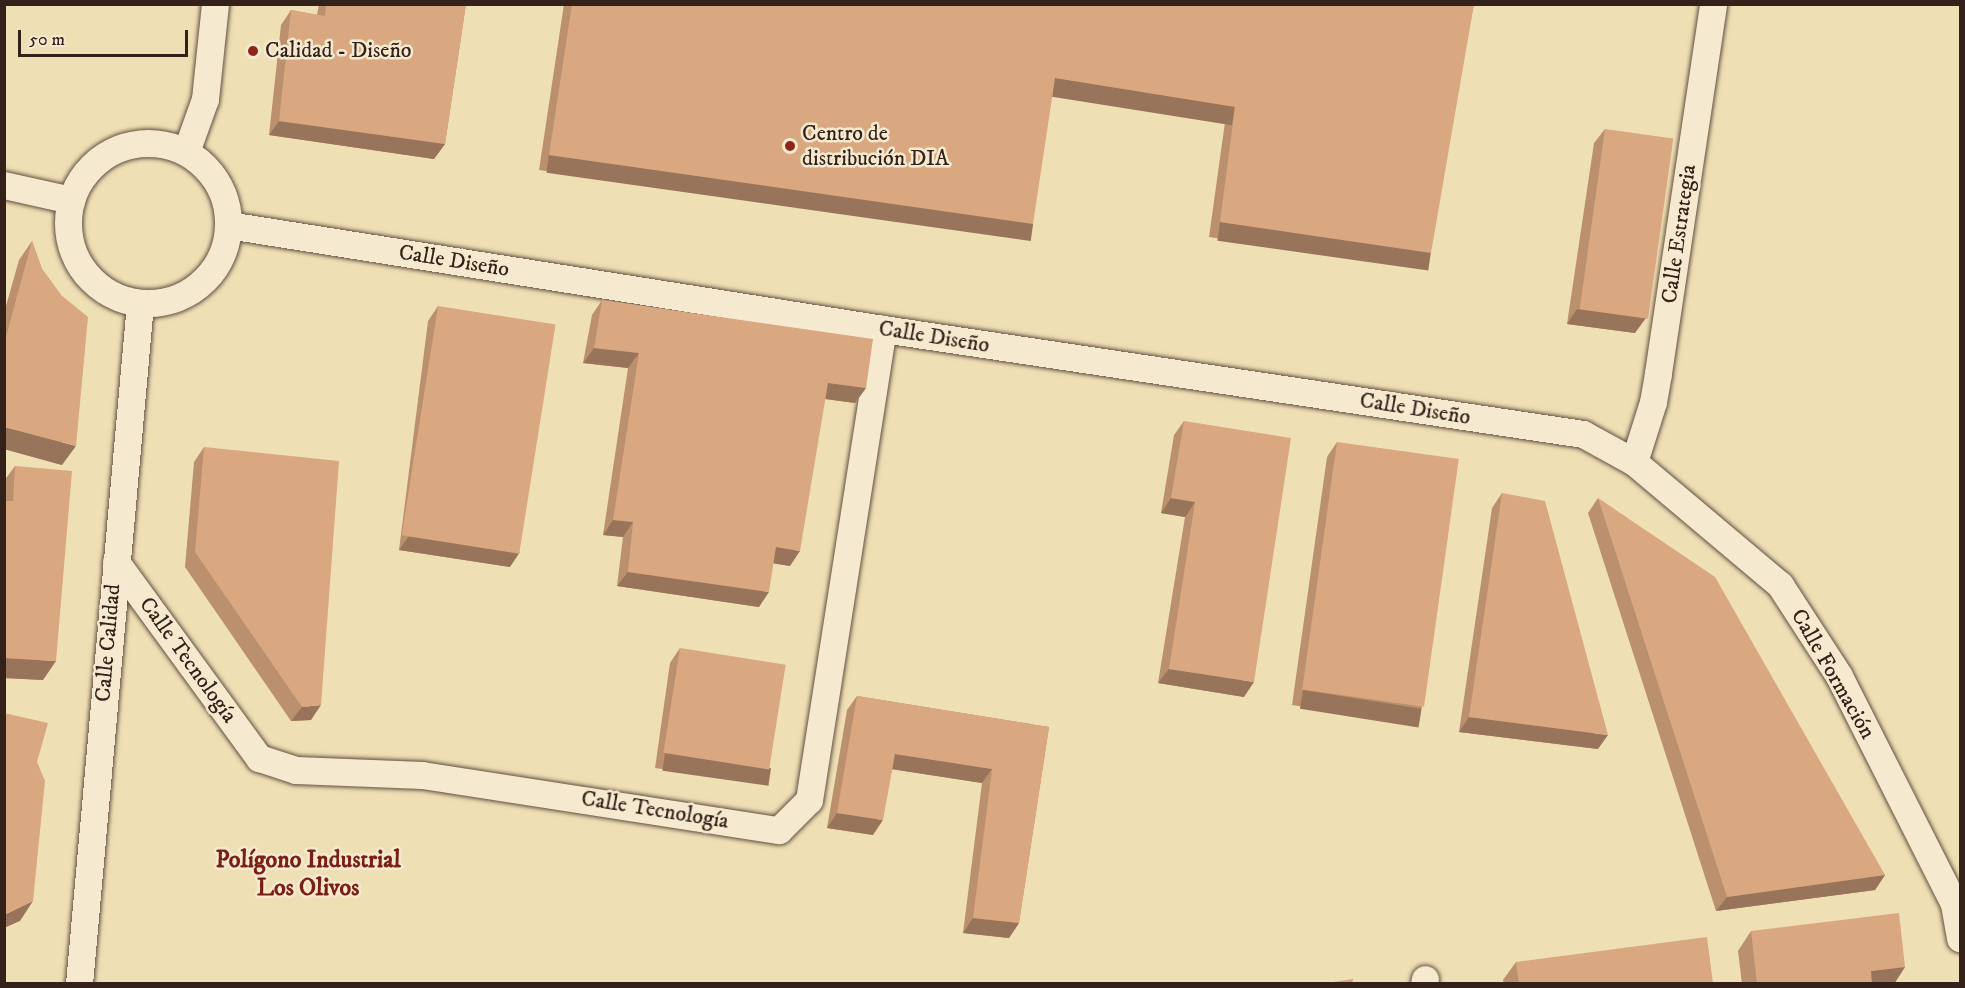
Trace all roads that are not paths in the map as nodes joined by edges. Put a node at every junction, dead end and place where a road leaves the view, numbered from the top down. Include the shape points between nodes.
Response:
1 (215, 4) edge
2 (1713, 4) edge
3 (186, 152) junction
4 (4, 185) edge
5 (70, 200) junction
6 (228, 225) junction
7 (140, 303) junction
8 (884, 330) junction
9 (1634, 462) junction
10 (116, 562) junction
11 (1960, 938) edge
12 (79, 984) edge

1 - 3 street via 205,99
2 - 9 street, Calle Estrategia via 1658,374
3 - 5 street via 164,144 140,142 117,148 96,161 80,179
3 - 6 street via 218,182 226,203
4 - 5 street
5 - 7 street via 71,247 81,268 107,292
6 - 7 street via 223,251 210,274 197,286 166,302
6 - 8 street, Calle Diseño
7 - 10 street, Calle Calidad
8 - 9 street, Calle Diseño via 1583,434
8 - 10 street, Calle Tecnología via 809,800 779,830 422,775 296,770 259,758
9 - 11 street, Calle Formación via 1780,585 1839,676 1954,904
10 - 12 street, Calle Calidad

